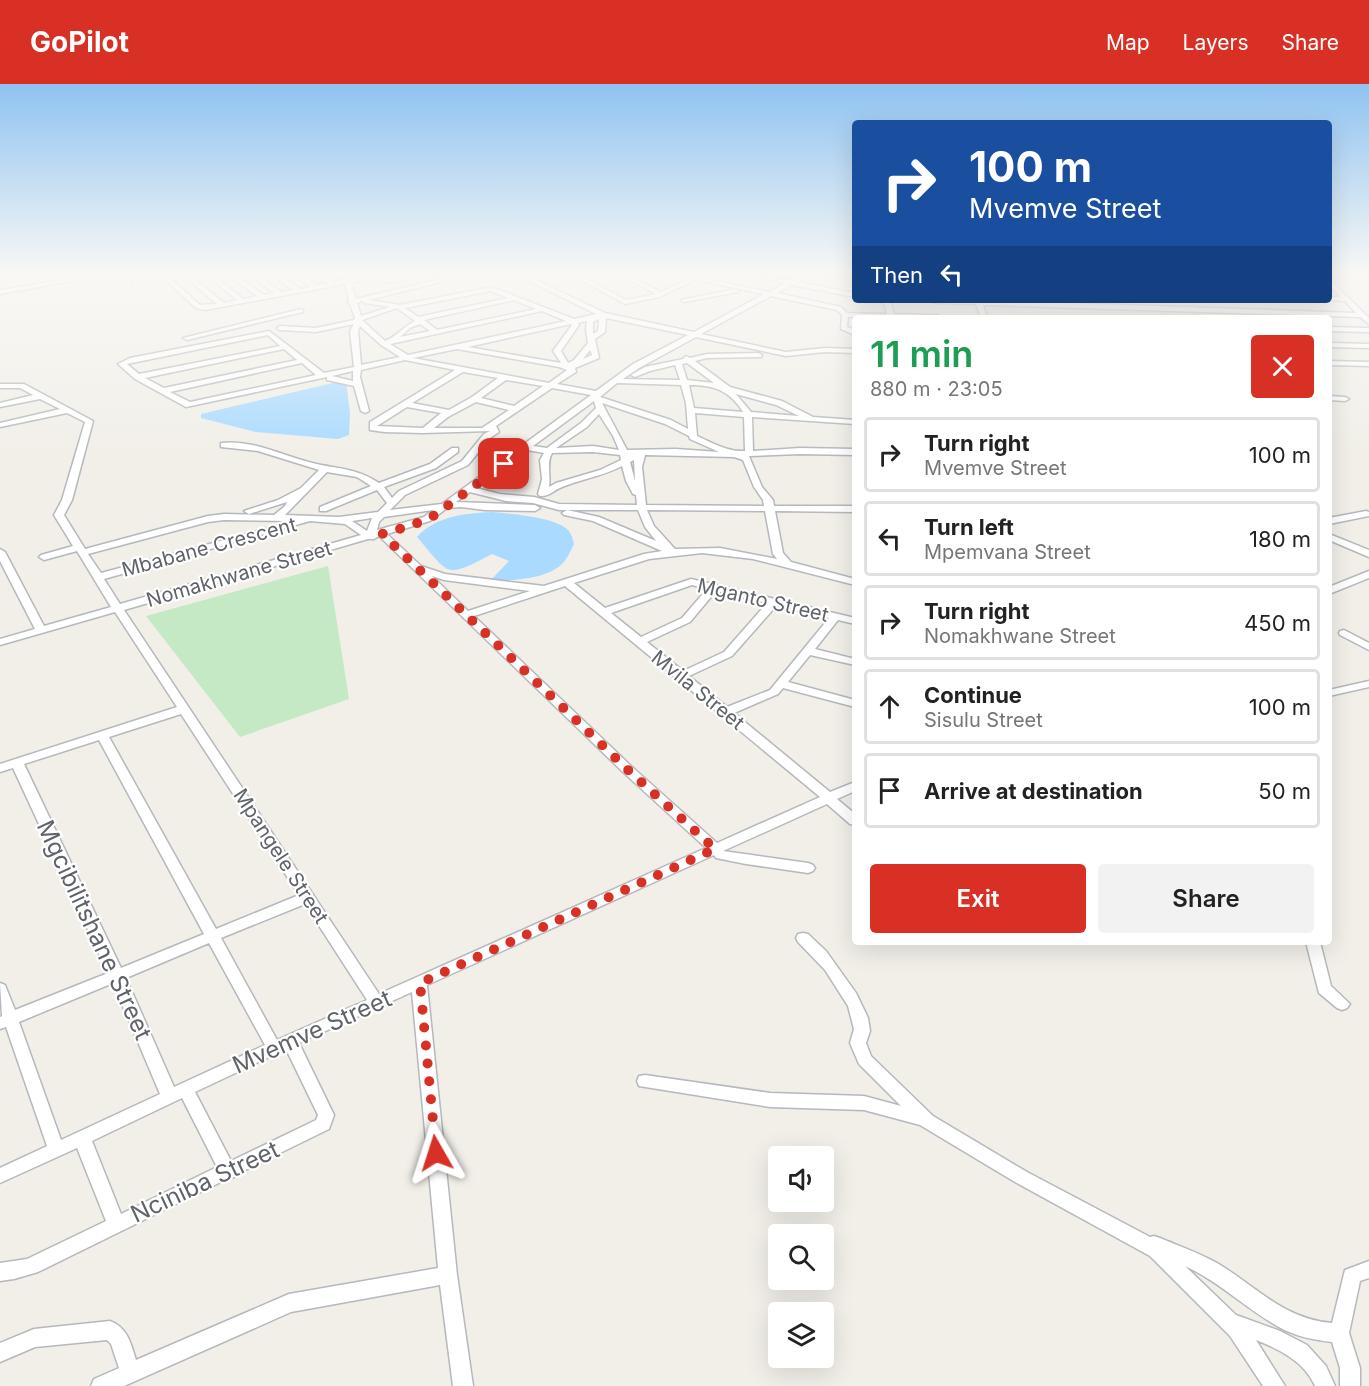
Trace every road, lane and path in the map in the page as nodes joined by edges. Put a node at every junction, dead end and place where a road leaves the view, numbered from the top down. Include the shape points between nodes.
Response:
1 (206, 334) edge
2 (265, 334) edge
3 (270, 334) edge
4 (354, 334) edge
5 (377, 334) edge
6 (399, 334) edge
7 (428, 334) edge
8 (514, 334) joint
9 (570, 334) edge
10 (590, 334) edge
11 (600, 334) edge
12 (687, 334) edge
13 (693, 335) junction
14 (187, 338) dead end
15 (592, 340) junction
16 (388, 342) junction
17 (1332, 343) edge
18 (1369, 346) edge
19 (284, 347) junction
20 (455, 347) junction
21 (509, 348) dead end
22 (670, 348) junction
23 (182, 350) junction
24 (852, 351) edge
25 (786, 354) junction
26 (405, 358) junction
27 (687, 360) junction
28 (301, 361) junction
29 (678, 362) junction
30 (1332, 363) edge
31 (196, 364) junction
32 (1369, 364) edge
33 (567, 367) junction
34 (358, 368) junction
35 (462, 369) junction
36 (322, 376) junction
37 (138, 377) junction
38 (505, 377) junction
39 (616, 381) junction
40 (686, 382) junction
41 (357, 384) junction
42 (550, 385) junction
43 (0, 386) edge
44 (727, 389) junction
45 (162, 391) junction
46 (41, 396) junction
47 (597, 397) junction
48 (1332, 398) edge
49 (475, 399) junction
50 (1345, 399) dead end
51 (228, 401) dead end
52 (405, 404) junction
53 (487, 404) junction
54 (0, 405) edge
55 (458, 408) junction
56 (515, 409) junction
57 (600, 409) junction
58 (69, 410) junction
59 (689, 410) junction
60 (365, 411) dead end
61 (748, 414) junction
62 (446, 415) junction
63 (811, 419) junction
64 (852, 422) edge
65 (0, 425) edge
66 (492, 426) junction
67 (423, 431) junction
68 (693, 435) junction
69 (225, 445) dead end
70 (526, 447) junction
71 (852, 448) edge
72 (852, 448) edge
73 (455, 450) dead end
74 (549, 451) junction
75 (818, 451) junction
76 (836, 452) junction
77 (749, 453) junction
78 (641, 454) junction
79 (735, 454) junction
80 (624, 456) junction
81 (852, 456) edge
82 (326, 468) junction
83 (378, 486) junction
84 (470, 489) junction
85 (304, 490) junction
86 (639, 495) junction
87 (501, 496) junction
88 (391, 502) junction
89 (448, 505) junction
90 (535, 508) junction
91 (640, 508) junction
92 (770, 508) junction
93 (852, 509) edge
94 (321, 514) junction
95 (382, 514) junction
96 (1366, 514) dead end
97 (224, 517) junction
98 (277, 517) junction
99 (333, 519) junction
100 (1332, 520) edge
101 (376, 536) junction
102 (1332, 538) edge
103 (81, 549) junction
104 (0, 552) edge
105 (672, 552) junction
106 (778, 554) junction
107 (1369, 554) edge
108 (44, 557) dead end
109 (761, 560) junction
110 (3, 564) edge
111 (789, 566) junction
112 (418, 569) junction
113 (1369, 574) edge
114 (99, 577) junction
115 (852, 581) edge
116 (568, 583) junction
117 (714, 587) junction
118 (549, 589) junction
119 (1332, 590) edge
120 (775, 601) junction
121 (117, 609) junction
122 (604, 612) junction
123 (466, 615) junction
124 (836, 616) junction
125 (852, 620) edge
126 (41, 630) junction
127 (1344, 633) dead end
128 (0, 642) edge
129 (639, 642) junction
130 (1369, 647) edge
131 (809, 651) junction
132 (852, 661) edge
133 (681, 676) junction
134 (782, 684) junction
135 (1369, 684) edge
136 (1332, 692) edge
137 (852, 703) edge
138 (184, 709) junction
139 (726, 712) junction
140 (103, 736) junction
141 (17, 763) junction
142 (0, 768) edge
143 (852, 787) edge
144 (828, 798) junction
145 (852, 818) edge
146 (718, 852) junction
147 (808, 868) dead end
148 (308, 897) junction
149 (214, 937) junction
150 (803, 938) dead end
151 (1314, 945) edge
152 (117, 975) junction
153 (420, 983) junction
154 (0, 989) edge
155 (377, 1003) junction
156 (1342, 1005) dead end
157 (5, 1021) edge
158 (282, 1044) junction
159 (645, 1081) dead end
160 (186, 1090) junction
161 (170, 1098) junction
162 (927, 1121) junction
163 (82, 1138) junction
164 (56, 1149) junction
165 (228, 1172) junction
166 (0, 1176) edge
167 (116, 1224) junction
168 (1130, 1235) junction
169 (1369, 1269) edge
170 (0, 1272) edge
171 (448, 1275) junction
172 (1230, 1323) junction
173 (1340, 1333) junction
174 (0, 1353) edge
175 (130, 1371) junction
176 (101, 1386) edge
177 (463, 1386) edge
178 (1275, 1386) edge
179 (1326, 1386) edge
180 (1350, 1386) edge

1 - 14 street
2 - 23 street
3 - 19 street
4 - 34 street
5 - 16 street
6 - 16 street
7 - 16 street
8 - 20 street
8 - 21 street
9 - 33 street via 557,351
10 - 15 street
11 - 15 street
12 - 13 street
13 - 22 street, Nomakhwane Street
13 - 25 street
15 - 33 street via 577,362
16 - 26 street
17 - 18 street
19 - 28 street
19 - 31 street
20 - 26 street
20 - 33 street
22 - 27 street
22 - 39 street, Nomakhwane Street
23 - 31 street
23 - 37 street via 124,362 123,366
24 - 25 street
25 - 27 street via 729,354
26 - 34 street
26 - 35 street
27 - 29 street
27 - 44 street
28 - 36 street
28 - 45 street
29 - 39 street
29 - 40 street via 679,373
30 - 32 street
31 - 37 street
33 - 42 street via 573,370
34 - 36 street
34 - 41 street
35 - 38 street
35 - 52 street
36 - 45 street via 189,405
37 - 45 street
38 - 42 street
38 - 49 street
39 - 40 street
39 - 47 street, Nomakhwane Street
40 - 44 street
40 - 59 street
41 - 51 street via 320,378
41 - 60 street
42 - 47 street
42 - 56 street
43 - 46 street via 17,385
44 - 61 street
44 - 63 street via 787,406
46 - 54 street
46 - 58 street
47 - 57 street
47 - 68 street
47 - 70 street, Nomakhwane Street
48 - 50 street
49 - 53 street
49 - 55 street
52 - 62 street
52 - 67 street via 378,420 374,428
53 - 55 street
53 - 56 street
55 - 62 street
56 - 66 street
57 - 74 street via 584,425 555,442
57 - 80 street via 622,445
58 - 65 street
58 - 103 street, Mpangele Street via 89,421 67,500 59,515
59 - 61 street
59 - 68 street
61 - 63 street
61 - 77 street
62 - 67 street
63 - 64 street
66 - 67 street via 477,431
66 - 88 street via 495,432 465,463
68 - 79 street
69 - 82 street via 259,449
70 - 74 street
70 - 84 street, Nomakhwane Street
71 - 75 street
72 - 76 street
73 - 83 street via 433,466
74 - 80 street via 593,449
74 - 80 street via 544,460 543,494 603,472
75 - 76 street
75 - 77 street
76 - 81 street
77 - 79 street
78 - 79 street
78 - 80 street
78 - 86 street via 637,460
79 - 92 street via 747,458
80 - 86 street
82 - 83 street via 360,475
82 - 85 street
83 - 88 street
83 - 94 street
84 - 87 street
84 - 89 street, Nomakhwane Street
85 - 97 street via 268,507
85 - 98 street
86 - 91 street
87 - 90 street
87 - 91 street via 559,507
88 - 95 street
89 - 90 street
89 - 95 street
89 - 101 street, Nomakhwane Street via 427,519
90 - 105 street via 596,519
91 - 92 street
91 - 105 street via 646,522
92 - 93 street
92 - 106 street
94 - 98 street, Mbabane Crescent
94 - 99 street, Mbabane Crescent
94 - 114 street, Mbabane Crescent
95 - 99 street
95 - 101 street via 374,521
96 - 100 street
97 - 98 street, Mbabane Crescent
97 - 103 street, Mbabane Crescent
99 - 101 street, Mbabane Crescent
101 - 112 street, Mbabane Crescent
101 - 121 street, Nomakhwane Street
102 - 107 street
103 - 108 street, Mbabane Crescent
103 - 114 street, Mpangele Street
104 - 110 street
105 - 109 street via 720,551
105 - 116 street via 647,556
106 - 109 street
106 - 111 street
109 - 111 street
110 - 126 street
111 - 115 street
112 - 118 street via 444,577
112 - 123 street, Mbabane Crescent
113 - 119 street
114 - 121 street, Mpangele Street
116 - 118 street
116 - 122 street, Mvila Street
117 - 120 street, Mganto Street
117 - 122 street, Mganto Street via 691,582
117 - 129 street via 686,620
118 - 123 street
120 - 124 street, Mganto Street
120 - 133 street via 728,654
121 - 126 street, Nomakhwane Street
121 - 138 street, Mpangele Street
122 - 129 street, Mvila Street
123 - 146 street, Mbabane Crescent
124 - 125 street, Mganto Street
124 - 131 street
126 - 128 street, Nomakhwane Street
127 - 130 street
129 - 133 street, Mvila Street
131 - 132 street
131 - 134 street
133 - 139 street, Mvila Street
134 - 137 street
134 - 139 street via 765,697
135 - 136 street
138 - 140 street
138 - 148 street, Mpangele Street
139 - 144 street, Mvila Street
140 - 141 street
140 - 149 street, Nciniba Street
141 - 142 street
141 - 152 street, Mgcibilitshane Street
143 - 144 street, Mvemve Street
144 - 145 street, Mvila Street
144 - 146 street, Mvemve Street
146 - 147 street via 736,859
146 - 153 street, Mvemve Street
148 - 149 street
148 - 155 street, Mpangele Street
149 - 152 street
149 - 158 street, Nciniba Street
150 - 162 street via 817,949 847,991 862,1028 858,1043 865,1060
151 - 156 street via 1324,989
152 - 157 street
152 - 161 street, Mgcibilitshane Street
153 - 155 street, Mvemve Street
153 - 171 street
154 - 157 street
155 - 158 street, Mvemve Street
157 - 164 street
158 - 160 street, Mvemve Street
158 - 165 street, Nciniba Street via 326,1115 325,1120 311,1132
159 - 162 street via 770,1100 864,1103
160 - 161 street, Mvemve Street
160 - 165 street
161 - 163 street, Mvemve Street
162 - 168 street
163 - 164 street, Mvemve Street
163 - 167 street
164 - 166 street, Mvemve Street
165 - 167 street, Nciniba Street
167 - 170 street, Nciniba Street via 31,1266
168 - 172 street via 1156,1250
168 - 173 street via 1209,1268 1286,1321 1316,1331
169 - 173 street via 1352,1276
171 - 175 street via 289,1303
171 - 177 street
172 - 178 street
172 - 179 street via 1304,1354 1321,1372
173 - 180 street via 1350,1368
174 - 175 street via 34,1338 110,1330 119,1338
175 - 176 street

